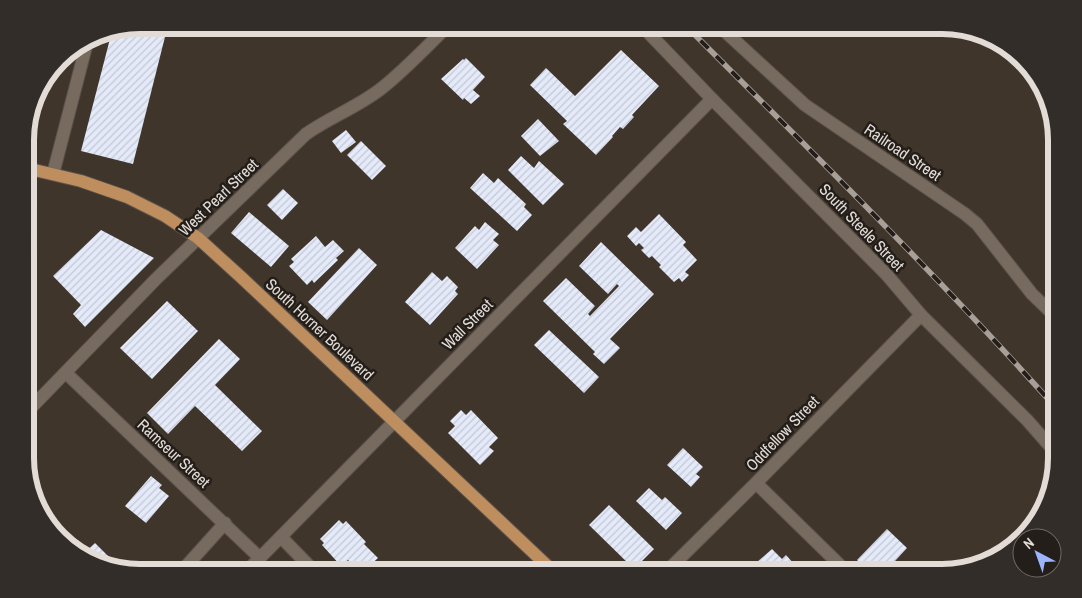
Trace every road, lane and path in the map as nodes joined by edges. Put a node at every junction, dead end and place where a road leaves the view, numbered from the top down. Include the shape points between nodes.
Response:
1 (439, 34) edge
2 (650, 34) edge
3 (728, 34) edge
4 (85, 49) edge
5 (712, 99) junction
6 (34, 170) edge
7 (54, 174) junction
8 (198, 238) junction
9 (1048, 309) edge
10 (921, 315) junction
11 (66, 373) junction
12 (34, 405) edge
13 (394, 421) junction
14 (1048, 444) edge
15 (756, 483) junction
16 (225, 523) junction
17 (280, 537) junction
18 (260, 558) junction
19 (190, 564) edge
20 (254, 564) edge
21 (307, 564) edge
22 (545, 564) edge
23 (673, 564) edge
24 (839, 564) edge

1 - 8 street, West Pearl Street via 381,89 306,134
2 - 5 street, South Steele Street
3 - 9 street, Railroad Street via 805,105 977,224
4 - 7 street
5 - 10 street, South Steele Street via 887,275
5 - 13 street, Wall Street
6 - 7 main road, South Horner Boulevard
7 - 8 main road, South Horner Boulevard via 127,197 165,216
8 - 11 street, West Pearl Street
8 - 13 main road, South Horner Boulevard
10 - 14 street, South Steele Street
10 - 15 street, Oddfellow Street
11 - 12 street, West Pearl Street
11 - 16 street, Ramseur Street
13 - 17 street, Wall Street
13 - 22 main road, South Horner Boulevard
15 - 23 street, Oddfellow Street
15 - 24 street
16 - 18 street, Ramseur Street
16 - 19 street
17 - 18 street, Wall Street
17 - 21 street
18 - 20 street, Wall Street

